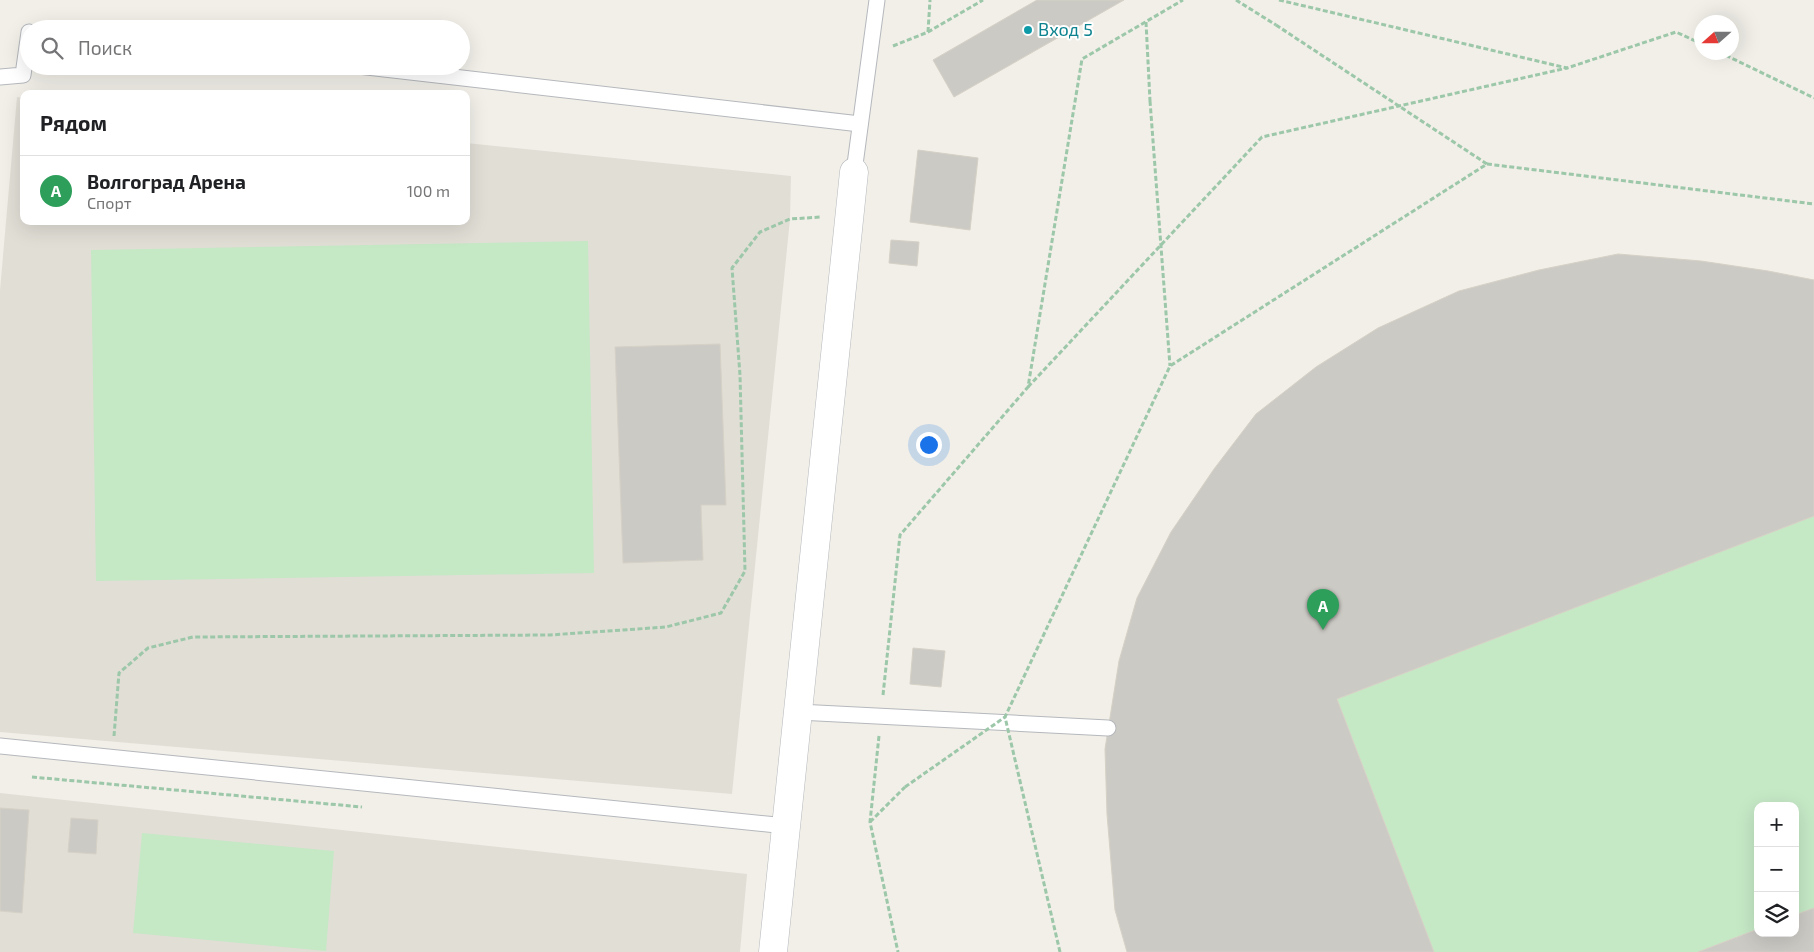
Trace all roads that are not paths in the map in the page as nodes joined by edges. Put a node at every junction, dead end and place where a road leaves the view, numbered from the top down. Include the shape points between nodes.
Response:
1 (877, 0) edge
2 (24, 75) edge
3 (436, 75) edge
4 (0, 77) edge
5 (860, 124) junction
6 (854, 172) joint
7 (798, 712) junction
8 (1108, 728) dead end
9 (0, 746) edge
10 (786, 826) junction
11 (773, 952) edge

1 - 5 lane
2 - 4 lane
3 - 5 lane
5 - 6 lane
6 - 7 street
7 - 8 lane
7 - 10 street
9 - 10 lane
10 - 11 street

